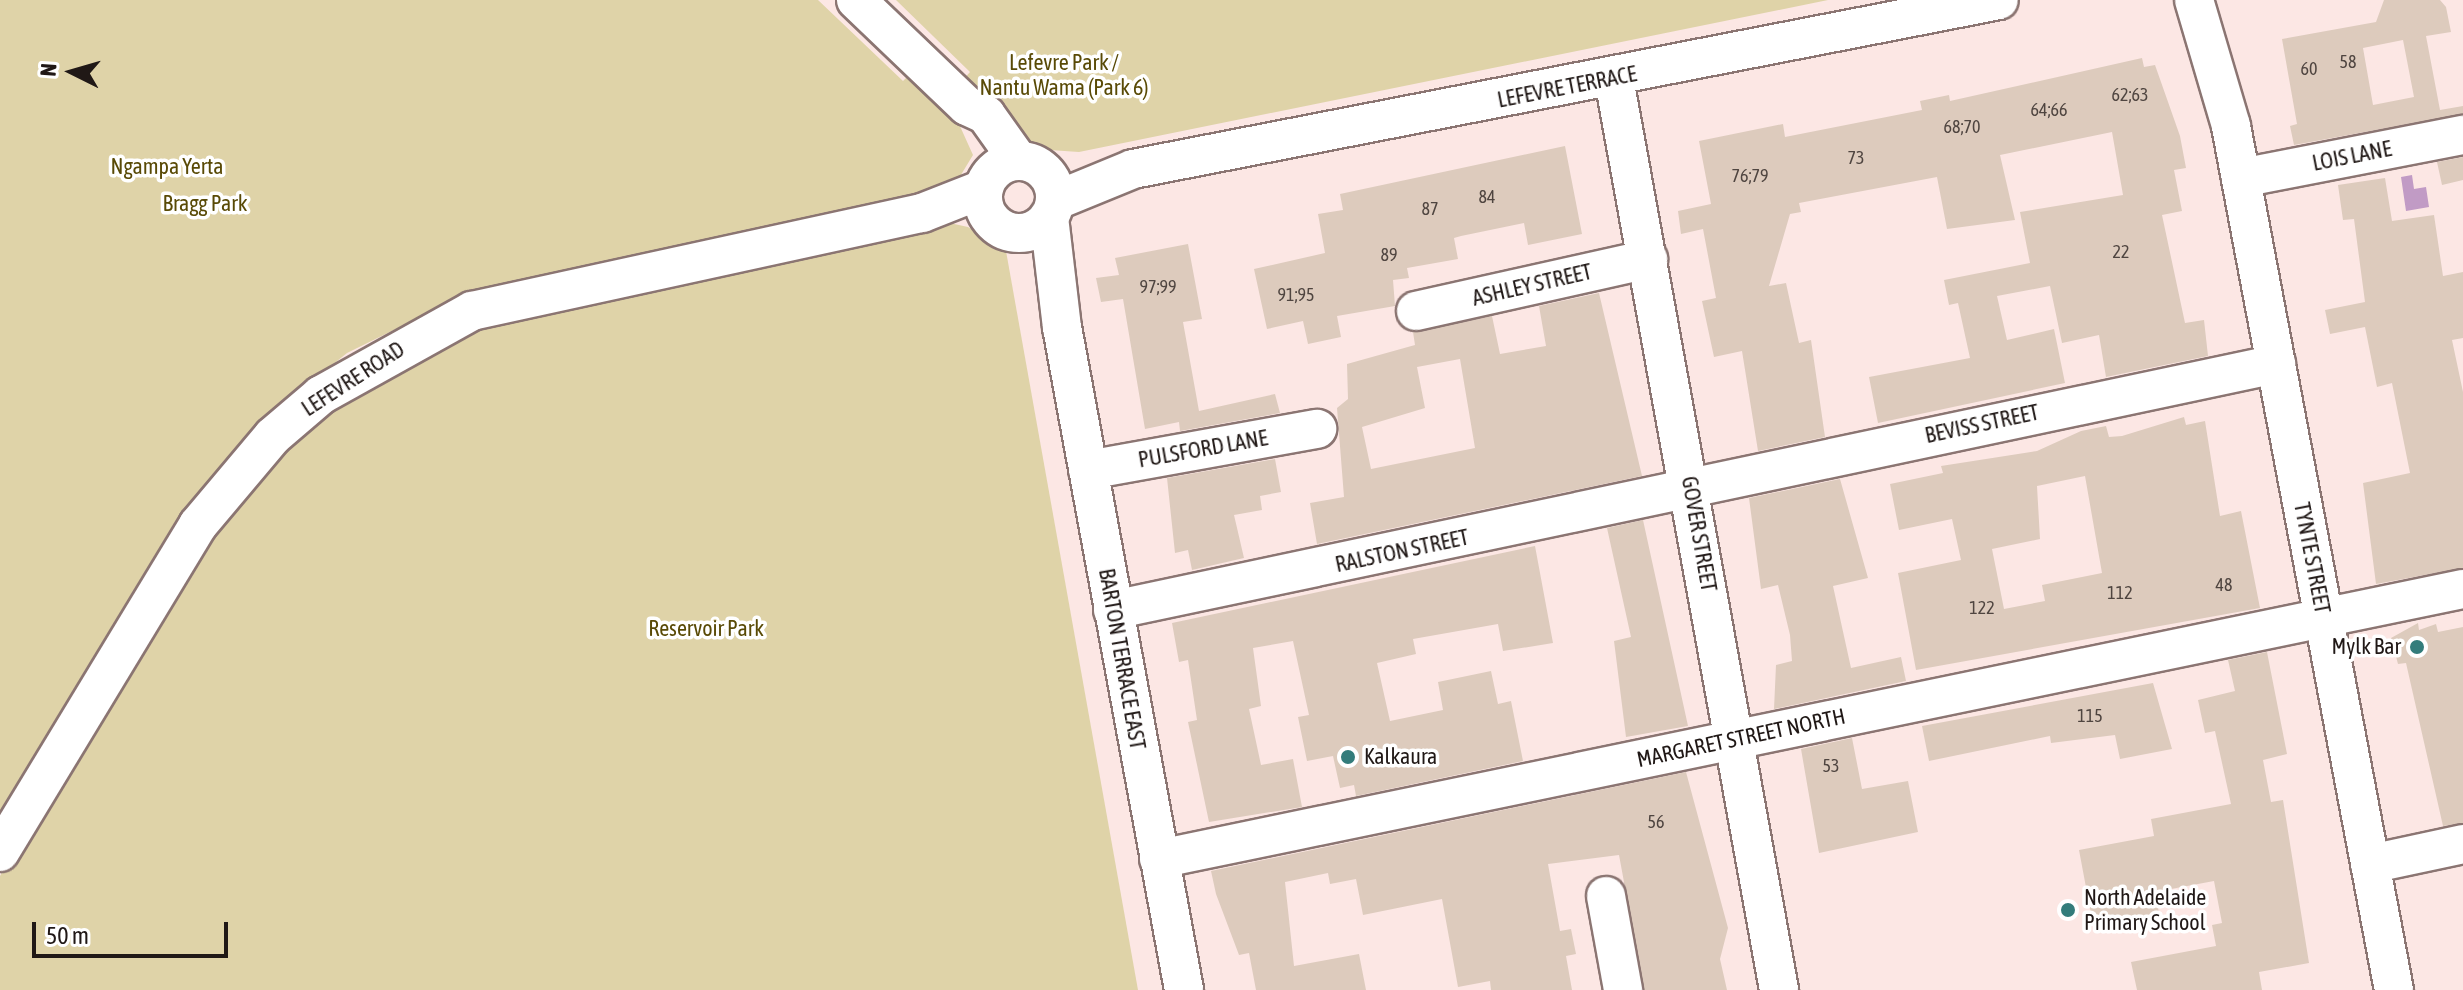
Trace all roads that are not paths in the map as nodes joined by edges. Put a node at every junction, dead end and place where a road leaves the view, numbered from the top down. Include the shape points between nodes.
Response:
1 (856, 0) edge
2 (1999, 0) edge
3 (2194, 0) edge
4 (2220, 0) edge
5 (1614, 79) junction
6 (2231, 126) junction
7 (2463, 135) edge
8 (2241, 178) junction
9 (1018, 196) junction
10 (1648, 259) junction
11 (1416, 311) dead end
12 (2276, 364) junction
13 (1317, 429) dead end
14 (1088, 470) junction
15 (1692, 492) junction
16 (2463, 589) edge
17 (1113, 610) junction
18 (2324, 617) junction
19 (1734, 739) junction
20 (2463, 844) edge
21 (0, 852) edge
22 (1159, 859) junction
23 (2370, 864) junction
24 (1606, 896) dead end
25 (1184, 990) edge
26 (1623, 990) edge
27 (1779, 990) edge
28 (2394, 990) edge

1 - 9 street, BARTON TERRACE EAST via 967,106 986,115
2 - 5 street, LEFEVRE TERRACE
3 - 6 street, TYNTE STREET
4 - 6 street, TYNTE STREET
5 - 9 street, LEFEVRE TERRACE via 1133,169
5 - 10 street, GOVER STREET
6 - 8 street, TYNTE STREET
7 - 8 street, LOIS LANE
8 - 12 street, TYNTE STREET
9 - 14 street, BARTON TERRACE EAST via 1062,327
9 - 21 street, LEFEVRE ROAD via 516,297 432,330 321,395 273,436 198,525
10 - 11 street, ASHLEY STREET
10 - 15 street, GOVER STREET
12 - 15 street, BEVISS STREET via 1719,478
12 - 18 street, TYNTE STREET
13 - 14 street, PULSFORD LANE
14 - 17 street, BARTON TERRACE EAST
15 - 17 street, RALSTON STREET
15 - 19 street, GOVER STREET
16 - 18 street, MARGARET STREET NORTH
17 - 22 street, BARTON TERRACE EAST
18 - 19 street, MARGARET STREET NORTH
18 - 23 street, TYNTE STREET
19 - 22 street, MARGARET STREET NORTH
19 - 27 street, GOVER STREET
20 - 23 street
22 - 25 street, BARTON TERRACE EAST
23 - 28 street, TYNTE STREET
24 - 26 street

